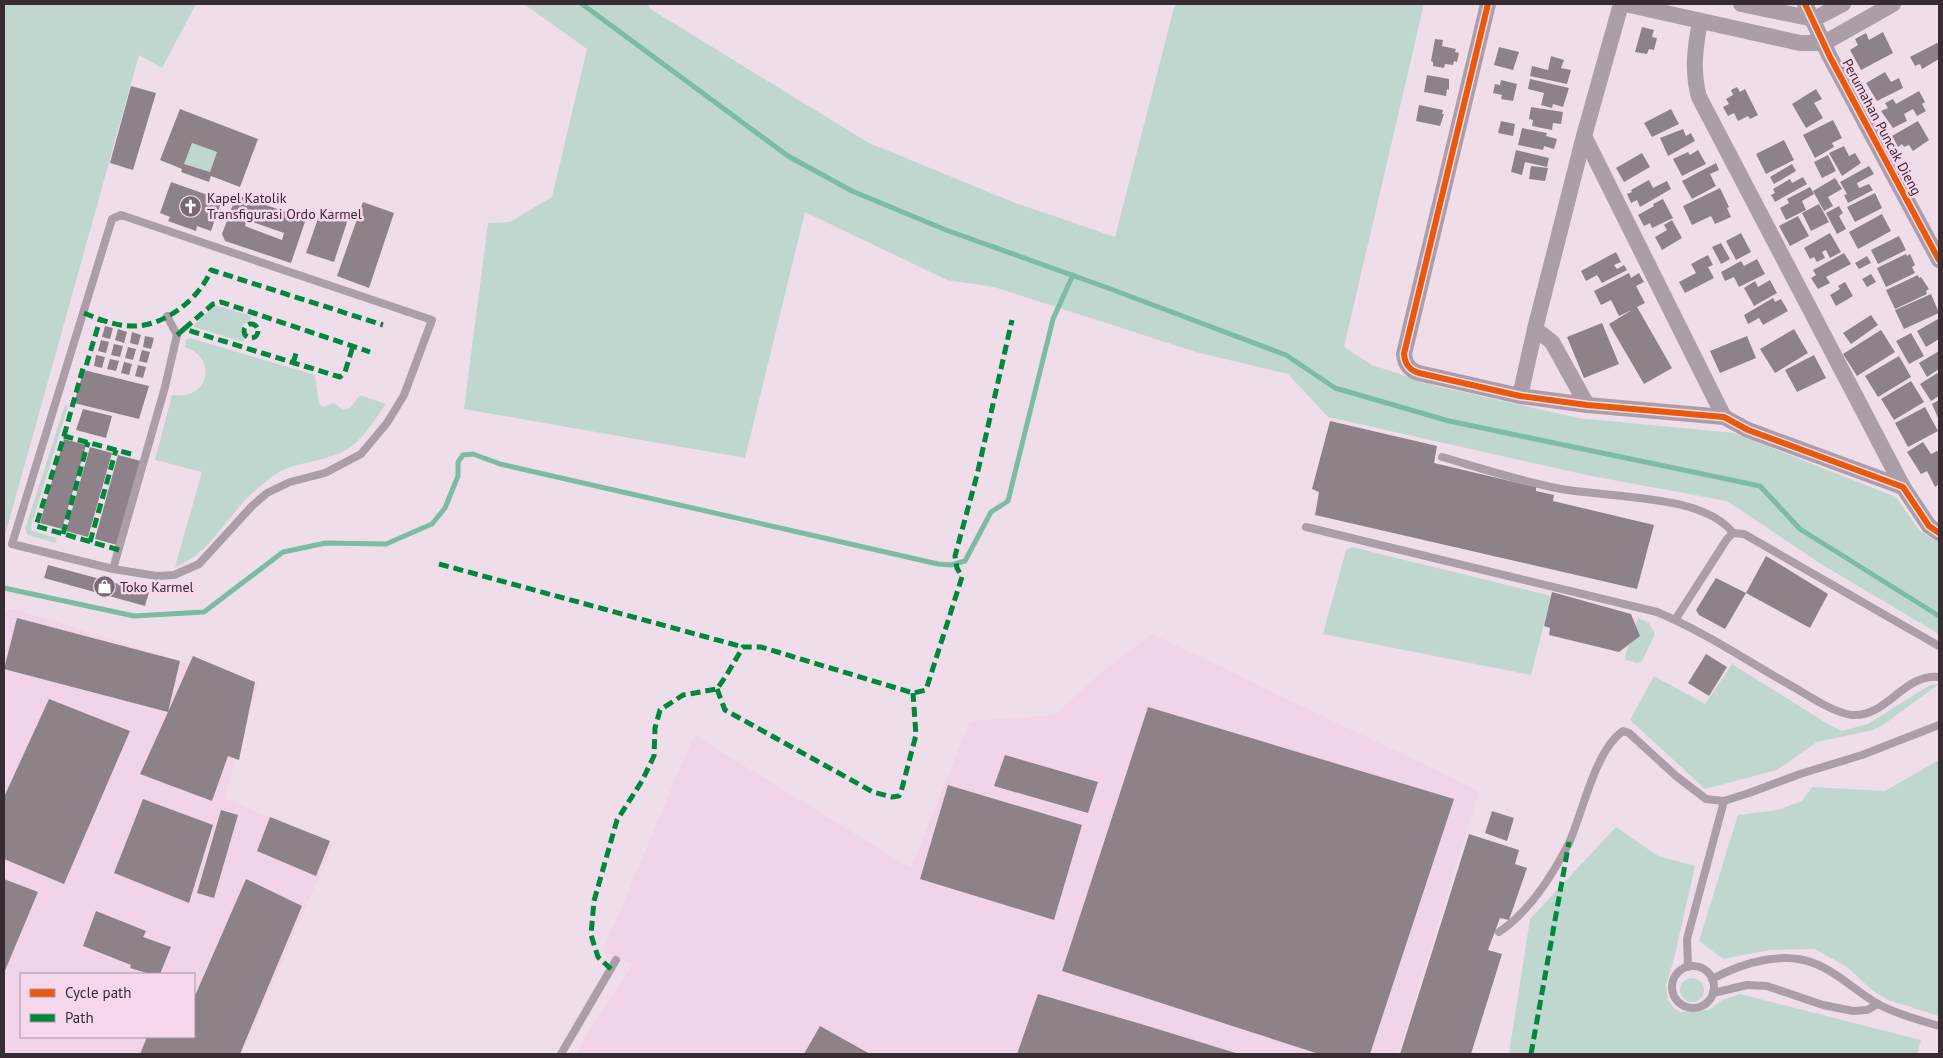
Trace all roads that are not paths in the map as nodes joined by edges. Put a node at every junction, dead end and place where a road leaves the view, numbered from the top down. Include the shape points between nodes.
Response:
1 (1488, 4) edge
2 (1623, 4) edge
3 (1741, 4) edge
4 (1805, 4) edge
5 (1843, 4) edge
6 (1893, 4) edge
7 (1814, 19) junction
8 (1700, 22) junction
9 (1824, 43) junction
10 (1584, 136) junction
11 (1939, 260) edge
12 (167, 316) dead end
13 (1535, 328) junction
14 (1520, 396) junction
15 (1587, 405) junction
16 (1724, 417) junction
17 (1442, 457) dead end
18 (1903, 486) junction
19 (1306, 527) dead end
20 (1733, 533) junction
21 (1939, 533) edge
22 (12, 544) junction
23 (4, 547) edge
24 (113, 569) junction
25 (1675, 620) junction
26 (1939, 646) edge
27 (1939, 677) edge
28 (1939, 724) edge
29 (1724, 801) junction
30 (1499, 932) dead end
31 (616, 960) dead end
32 (1688, 967) junction
33 (1712, 979) junction
34 (1713, 993) junction
35 (1878, 1004) junction
36 (1939, 1026) edge
37 (561, 1054) edge

1 - 14 street via 1404,359 1408,368 1418,373
2 - 8 street
2 - 10 street
3 - 7 street
4 - 7 street, Perumahan Puncak Dieng
5 - 7 street
6 - 9 street
7 - 9 street, Perumahan Puncak Dieng
8 - 9 street via 1800,44
8 - 18 street via 1694,60 1699,97
9 - 11 street, Perumahan Puncak Dieng
10 - 13 street
10 - 16 street
12 - 24 lane via 177,336
13 - 14 street
13 - 15 street via 1552,342
14 - 15 street
15 - 16 street
16 - 18 street via 1748,430
17 - 20 lane via 1557,488 1652,500 1707,512
18 - 21 street via 1929,526
19 - 25 lane via 1657,612
20 - 25 lane
20 - 26 lane via 1753,538
22 - 23 lane
22 - 24 lane
22 - 24 lane via 112,219 116,216 127,215 432,320 404,395 387,423 361,454 325,473 290,482 267,493 200,564 174,575 157,576
25 - 27 lane via 1705,634 1825,705 1851,715 1875,710 1918,679
28 - 29 lane via 1862,755
29 - 30 lane via 1706,799 1623,731 1607,750 1569,842 1552,872 1527,908
29 - 32 lane via 1687,939
31 - 37 lane
32 - 33 lane via 1702,968
32 - 34 lane via 1677,974 1672,986 1680,1004 1700,1007
33 - 34 lane
33 - 35 lane via 1750,963 1796,958 1816,964
34 - 35 lane via 1748,985 1767,986 1823,1005 1853,1011 1867,1010
35 - 36 lane

